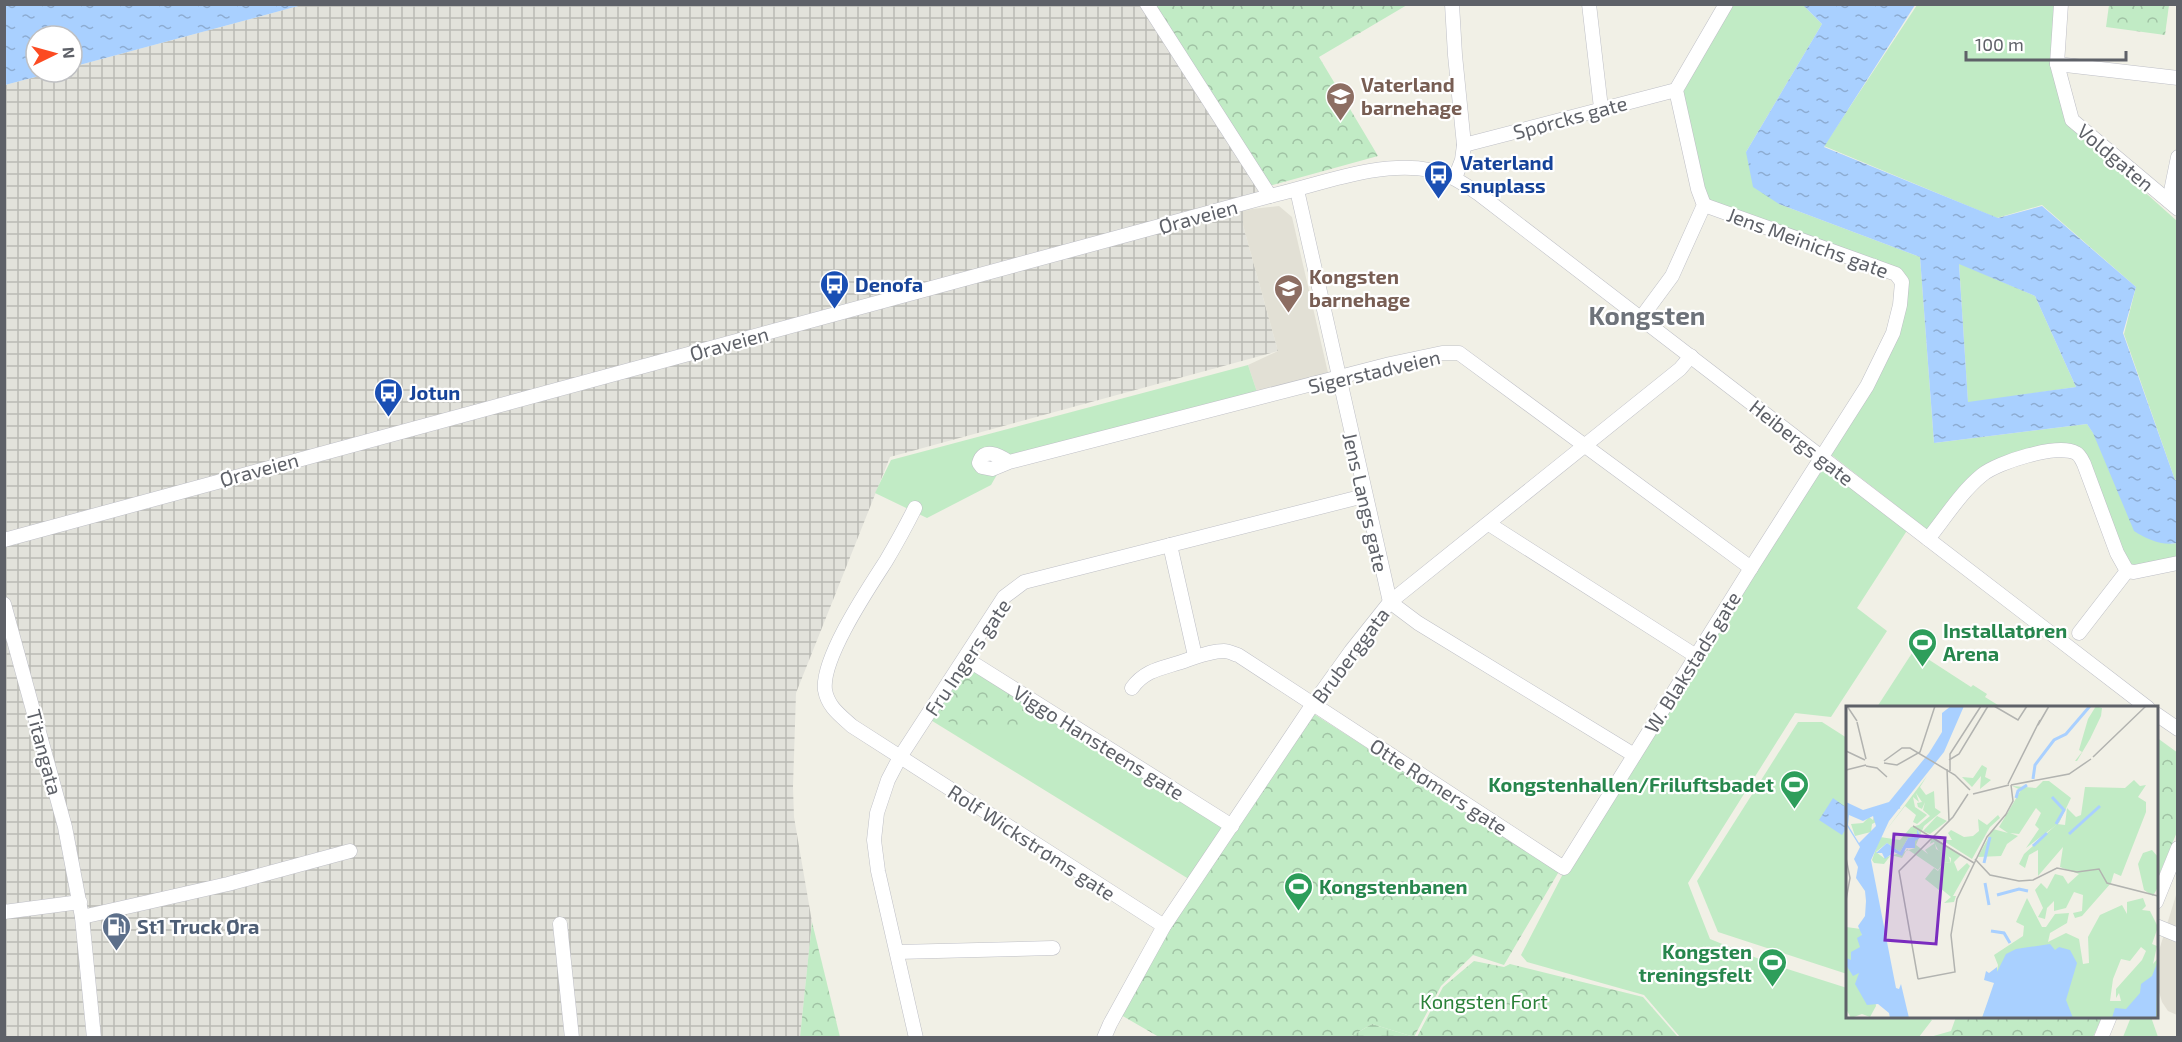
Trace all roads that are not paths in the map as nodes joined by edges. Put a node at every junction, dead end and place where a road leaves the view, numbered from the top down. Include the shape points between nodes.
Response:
1 (1147, 4) edge
2 (1452, 4) edge
3 (1589, 4) edge
4 (1726, 4) edge
5 (2061, 4) edge
6 (2057, 64) junction
7 (2178, 78) edge
8 (1676, 90) junction
9 (1601, 108) junction
10 (1464, 145) junction
11 (2178, 157) edge
12 (1455, 178) junction
13 (1297, 190) junction
14 (1270, 196) junction
15 (1704, 205) junction
16 (2173, 205) edge
17 (1902, 288) joint
18 (1641, 318) junction
19 (1691, 357) junction
20 (1338, 379) junction
21 (1584, 447) junction
22 (1822, 458) junction
23 (1009, 462) dead end
24 (1364, 496) junction
25 (915, 508) dead end
26 (1489, 524) junction
27 (1928, 539) junction
28 (4, 540) edge
29 (1170, 545) junction
30 (2178, 563) edge
31 (1751, 568) junction
32 (2127, 571) junction
33 (1389, 602) junction
34 (4, 604) edge
35 (2079, 633) dead end
36 (1195, 656) junction
37 (1696, 656) junction
38 (965, 658) junction
39 (1132, 688) dead end
40 (1313, 704) junction
41 (2145, 706) edge
42 (2158, 715) edge
43 (2178, 729) edge
44 (1634, 755) junction
45 (900, 757) junction
46 (1232, 826) junction
47 (2178, 848) edge
48 (350, 851) dead end
49 (1564, 868) joint
50 (2158, 899) edge
51 (80, 902) junction
52 (4, 912) edge
53 (82, 917) junction
54 (560, 924) dead end
55 (1164, 926) junction
56 (2158, 926) edge
57 (2178, 935) edge
58 (1053, 948) dead end
59 (897, 952) junction
60 (2110, 1018) edge
61 (94, 1038) edge
62 (572, 1038) edge
63 (916, 1038) edge
64 (1104, 1038) edge
65 (2101, 1038) edge

1 - 14 street
2 - 10 street
3 - 9 street
4 - 8 street
5 - 6 street, Voldgaten
6 - 7 street
6 - 16 street, Voldgaten via 2072,120
8 - 9 street, Spørcks gate
8 - 15 street
9 - 10 street, Spørcks gate
10 - 12 street
11 - 16 street
12 - 13 street, Øraveien via 1407,167
12 - 18 street, Heibergs gate
13 - 14 street, Øraveien
13 - 20 street, Jens Langs gate
14 - 28 street, Øraveien
15 - 17 street, Jens Meinichs gate via 1896,274
15 - 18 street via 1672,276
17 - 22 street, W. Blakstads gate via 1888,346
18 - 19 street, Heibergs gate
19 - 21 street, Bruberggata
19 - 22 street, Heibergs gate
20 - 21 street, Sigerstadveien via 1459,353
20 - 23 street, Sigerstadveien
20 - 24 street, Jens Langs gate
21 - 26 street, Bruberggata
21 - 31 street, Sigerstadveien
22 - 27 street, Heibergs gate
22 - 31 street, W. Blakstads gate
24 - 29 street, Fru Ingers gate
24 - 33 street, Jens Langs gate
25 - 45 street, Rolf Wickstrøms gate via 828,665 825,689 830,706 852,726
26 - 33 street, Bruberggata
26 - 37 street
27 - 32 street via 1984,474 2006,462 2070,451 2078,454 2084,464
27 - 41 street, Heibergs gate
29 - 36 street
29 - 38 street, Fru Ingers gate via 1024,582 1004,597
30 - 32 street
31 - 37 street, W. Blakstads gate
32 - 35 street
33 - 40 street, Bruberggata
33 - 44 street
34 - 51 street, Titangata via 65,826
36 - 39 street, Otte Rømers gate via 1156,668
36 - 40 street, Otte Rømers gate via 1224,651 1238,655
37 - 44 street, W. Blakstads gate
38 - 45 street, Fru Ingers gate
38 - 46 street, Viggo Hansteens gate
40 - 46 street, Bruberggata
40 - 49 street, Otte Rømers gate
42 - 43 street
44 - 49 street, W. Blakstads gate
45 - 55 street, Rolf Wickstrøms gate
45 - 59 street, Fru Ingers gate via 877,813 874,840
46 - 55 street, Bruberggata
47 - 50 street
48 - 53 street
51 - 52 street
51 - 53 street, Titangata
53 - 61 street, Titangata
54 - 62 street
55 - 64 street, Bruberggata
56 - 57 street
58 - 59 street
59 - 63 street, Fru Ingers gate
60 - 65 street

